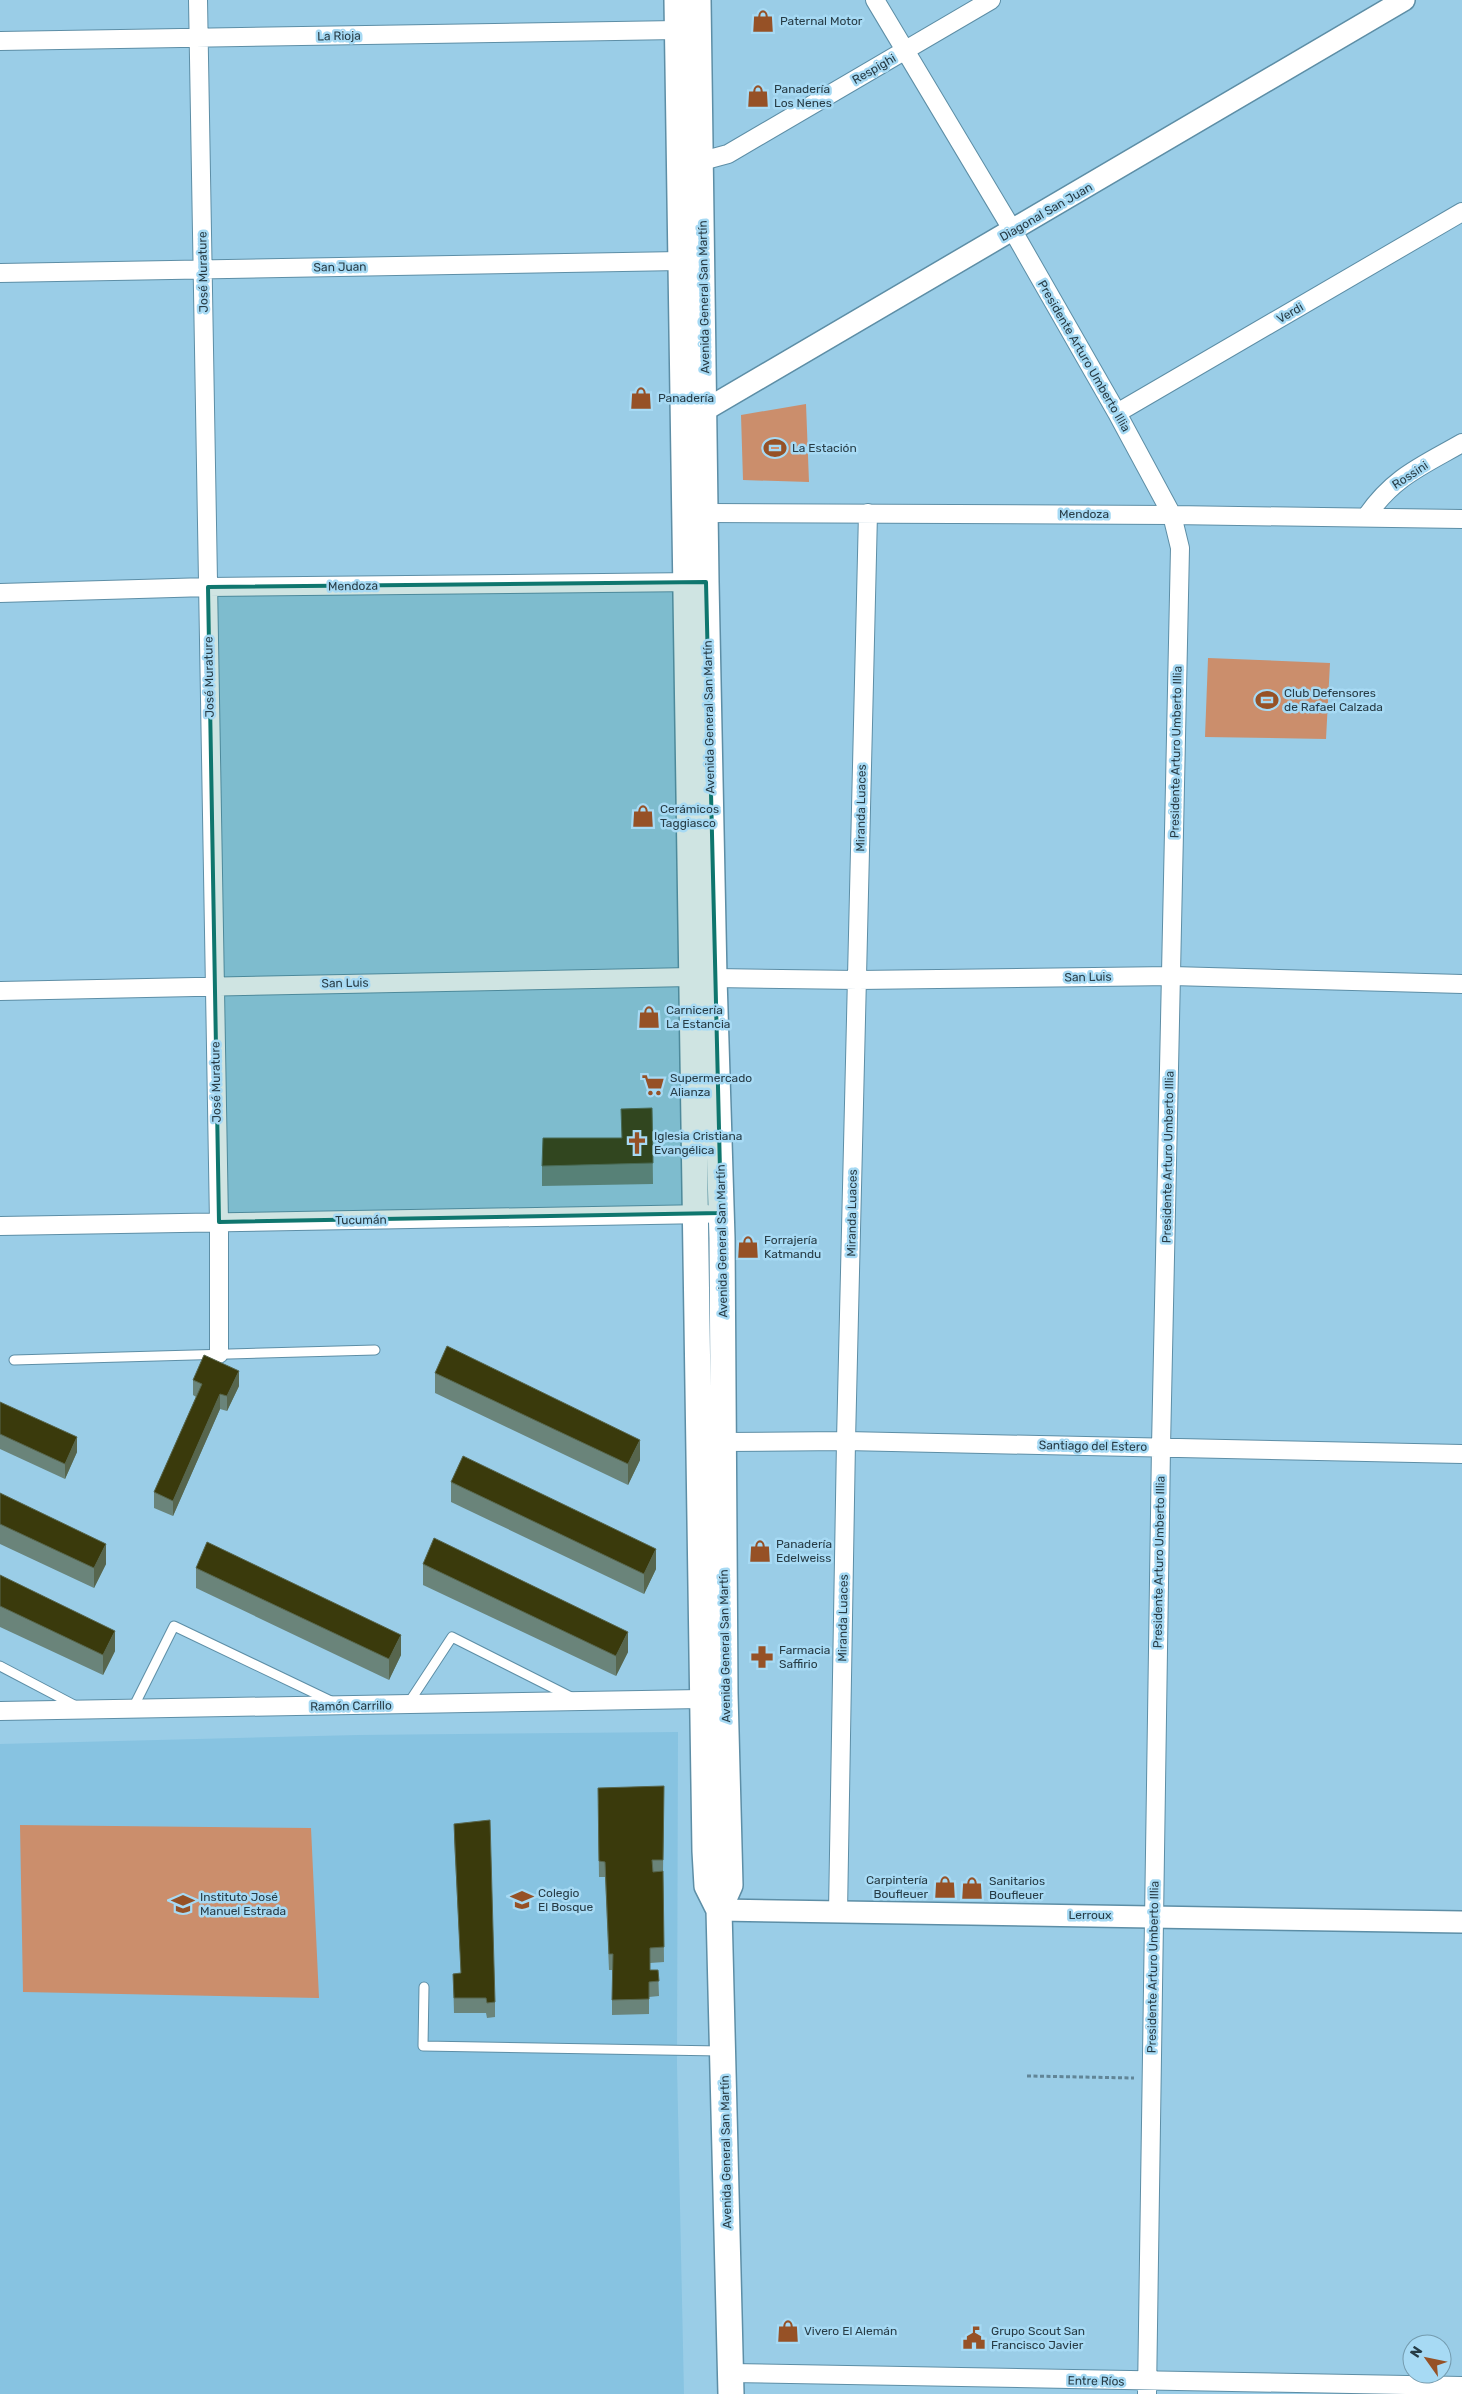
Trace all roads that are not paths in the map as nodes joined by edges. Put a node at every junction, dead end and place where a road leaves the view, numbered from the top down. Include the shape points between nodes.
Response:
1 (198, 0) edge
2 (676, 0) edge
3 (698, 0) edge
4 (875, 0) edge
5 (990, 0) edge
6 (1404, 0) edge
7 (677, 30) junction
8 (199, 38) junction
9 (0, 41) edge
10 (905, 51) junction
11 (702, 161) junction
12 (1462, 212) edge
13 (1013, 231) junction
14 (680, 262) junction
15 (203, 269) junction
16 (0, 273) edge
17 (695, 413) junction
18 (1117, 413) junction
19 (1462, 442) edge
20 (706, 513) junction
21 (868, 514) junction
22 (1172, 515) junction
23 (1366, 517) junction
24 (1462, 519) edge
25 (696, 582) junction
26 (208, 587) junction
27 (0, 593) edge
28 (1172, 976) junction
29 (702, 978) junction
30 (858, 980) junction
31 (1462, 984) edge
32 (214, 986) junction
33 (0, 991) edge
34 (721, 1213) junction
35 (695, 1214) junction
36 (219, 1222) junction
37 (0, 1226) edge
38 (375, 1350) dead end
39 (219, 1354) junction
40 (14, 1360) dead end
41 (846, 1441) junction
42 (723, 1442) junction
43 (1161, 1448) junction
44 (1462, 1454) edge
45 (0, 1666) edge
46 (701, 1698) junction
47 (577, 1700) junction
48 (408, 1705) junction
49 (342, 1706) junction
50 (133, 1708) junction
51 (85, 1710) junction
52 (0, 1711) edge
53 (719, 1910) junction
54 (838, 1913) junction
55 (1154, 1916) junction
56 (1462, 1922) edge
57 (424, 1987) dead end
58 (724, 2051) junction
59 (731, 2384) edge
60 (1462, 2386) edge
61 (1147, 2388) edge

1 - 8 street, José Murature
2 - 7 main road, Avenida General San Martín
3 - 11 main road, Avenida General San Martín
4 - 10 street, Presidente Arturo Umberto Illia
5 - 10 street, Respighi
6 - 13 street, Diagonal San Juan
7 - 8 street, La Rioja
7 - 14 main road, Avenida General San Martín
8 - 9 street, La Rioja
8 - 15 street, José Murature
10 - 11 street, Respighi via 728,154
10 - 13 street, Presidente Arturo Umberto Illia
11 - 17 main road, Avenida General San Martín
12 - 18 street, Verdi
13 - 17 street, Diagonal San Juan
13 - 18 street, Presidente Arturo Umberto Illia
14 - 15 street, San Juan
14 - 17 main road, Avenida General San Martín
15 - 16 street, San Juan
15 - 26 street, José Murature
17 - 20 main road, Avenida General San Martín
17 - 25 main road, Avenida General San Martín
18 - 22 street, Presidente Arturo Umberto Illia
19 - 23 street, Rossini via 1396,482
20 - 21 street, Mendoza
20 - 25 main road, Avenida General San Martín
21 - 22 street, Mendoza
21 - 30 street, Miranda Luaces
22 - 23 street, Mendoza
22 - 28 street, Presidente Arturo Umberto Illia via 1180,548
23 - 24 street, Mendoza
25 - 26 street, Mendoza
25 - 29 main road, Avenida General San Martín
26 - 27 street, Mendoza
26 - 32 street, José Murature
28 - 30 street, San Luis
28 - 31 street, San Luis
28 - 43 street, Presidente Arturo Umberto Illia
29 - 30 street, San Luis
29 - 32 street, San Luis
29 - 34 main road, Avenida General San Martín
29 - 35 main road, Avenida General San Martín
30 - 41 street, Miranda Luaces
32 - 33 street, San Luis
32 - 36 street, José Murature
34 - 35 street, Tucumán
34 - 42 main road, Avenida General San Martín
35 - 36 street, Tucumán
35 - 46 main road, Avenida General San Martín
36 - 37 street, Tucumán
36 - 39 street, José Murature
38 - 39 lane
39 - 40 lane
41 - 42 street, Santiago del Estero
41 - 43 street, Santiago del Estero
41 - 54 street, Miranda Luaces
42 - 53 main road, Avenida General San Martín via 730,1885
43 - 44 street, Santiago del Estero
43 - 55 street, Presidente Arturo Umberto Illia
45 - 51 lane
46 - 47 street, Ramón Carrillo
46 - 53 main road, Avenida General San Martín via 707,1886
47 - 48 street, Ramón Carrillo
47 - 48 lane via 452,1636
48 - 49 street, Ramón Carrillo
49 - 50 street, Ramón Carrillo
49 - 50 lane via 174,1626
50 - 51 street, Ramón Carrillo
51 - 52 street, Ramón Carrillo
53 - 54 street, Lerroux
53 - 58 main road, Avenida General San Martín
54 - 55 street, Lerroux
55 - 56 street, Lerroux
55 - 61 street, Presidente Arturo Umberto Illia
57 - 58 lane via 423,2046
58 - 59 main road, Avenida General San Martín
59 - 61 street, Entre Ríos
60 - 61 street, Entre Ríos

